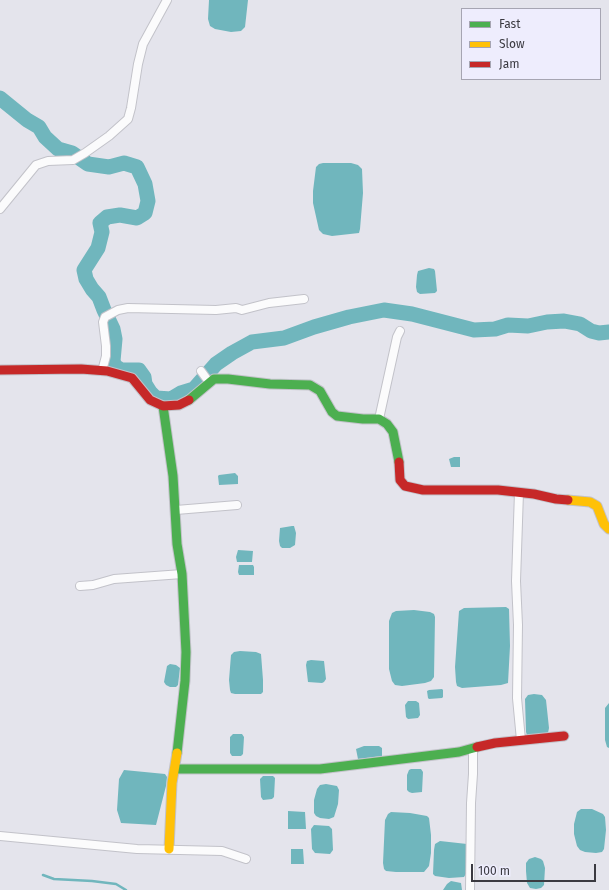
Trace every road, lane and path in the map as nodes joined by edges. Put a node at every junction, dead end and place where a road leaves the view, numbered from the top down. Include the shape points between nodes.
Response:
1 (168, 0) edge
2 (0, 209) edge
3 (304, 299) dead end
4 (400, 331) dead end
5 (0, 370) edge
6 (102, 371) junction
7 (201, 371) dead end
8 (208, 381) junction
9 (164, 406) junction
10 (379, 419) junction
11 (519, 492) junction
12 (237, 505) dead end
13 (176, 510) junction
14 (609, 528) edge
15 (182, 574) junction
16 (80, 586) dead end
17 (564, 736) dead end
18 (521, 740) junction
19 (473, 749) junction
20 (175, 769) junction
21 (0, 836) edge
22 (168, 849) junction
23 (246, 859) dead end
24 (470, 890) edge

1 - 2 street via 143,44 128,119 109,136 73,160 48,161 36,165
3 - 6 street via 269,303 242,310 128,308 107,315 103,326 106,346
4 - 10 street
5 - 6 street
6 - 9 street via 132,378 150,400
7 - 8 street
8 - 9 street via 186,402
8 - 10 street via 218,379 310,385 320,391 337,416
9 - 13 street
10 - 11 street via 393,432 399,456 400,480 405,486 423,490
11 - 14 street via 590,502 596,506 604,524
11 - 18 street via 516,581 517,698
12 - 13 street
13 - 15 street via 177,544
15 - 16 street via 114,579
15 - 20 street via 186,660
17 - 18 street
18 - 19 street
19 - 20 street via 320,770
19 - 24 street
20 - 22 street
21 - 22 street via 137,849
22 - 23 street via 222,851

